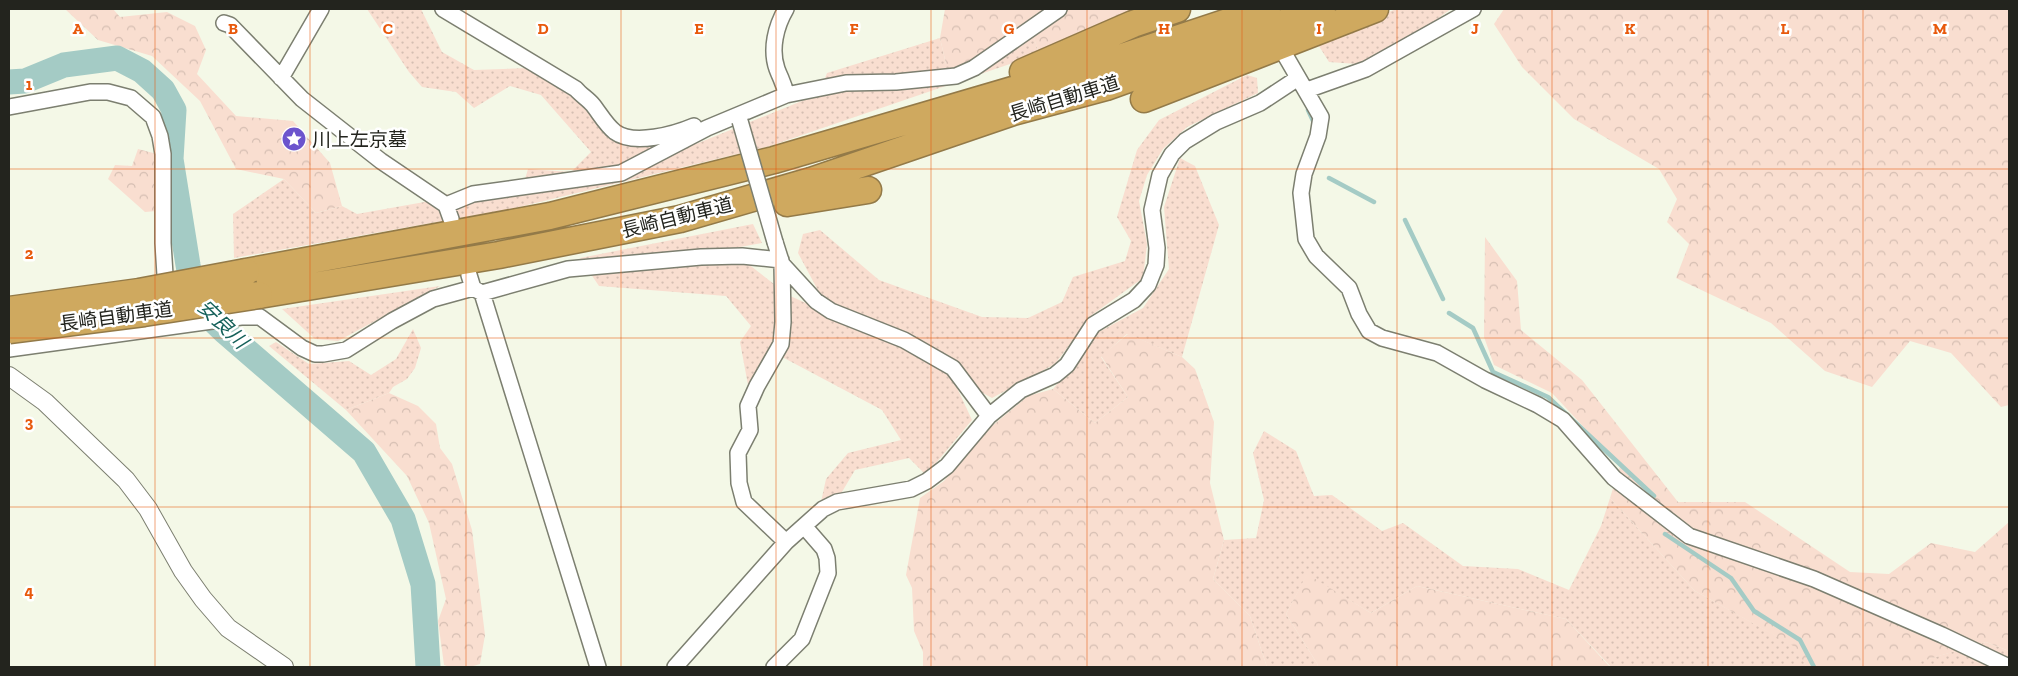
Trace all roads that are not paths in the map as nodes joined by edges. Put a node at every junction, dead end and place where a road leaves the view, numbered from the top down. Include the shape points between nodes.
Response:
1 (321, 9) edge
2 (443, 9) edge
3 (786, 9) edge
4 (1059, 9) edge
5 (1177, 9) edge
6 (1267, 9) edge
7 (1322, 9) edge
8 (1375, 9) edge
9 (1473, 9) edge
10 (224, 23) dead end
11 (1285, 55) dead end
12 (281, 78) junction
13 (1302, 84) junction
14 (786, 95) junction
15 (1144, 99) dead end
16 (9, 107) edge
17 (740, 117) junction
18 (707, 128) junction
19 (878, 130) junction
20 (868, 190) dead end
21 (446, 205) junction
22 (451, 219) dead end
23 (680, 219) junction
24 (782, 262) junction
25 (475, 285) junction
26 (9, 310) edge
27 (189, 326) junction
28 (9, 330) edge
29 (9, 349) edge
30 (9, 376) edge
31 (989, 416) junction
32 (804, 526) junction
33 (786, 542) junction
34 (284, 667) edge
35 (598, 667) edge
36 (674, 667) edge
37 (774, 667) edge
38 (2009, 667) edge

1 - 12 street
2 - 18 street via 576,90 615,132 624,137 637,139 681,132 695,126
3 - 14 street via 775,36 774,52
4 - 14 street via 974,68 956,76 846,83
5 - 19 highway via 1133,24
6 - 19 highway, 長崎自動車道 via 1098,65
7 - 23 highway, 長崎自動車道 via 1106,86 1013,112 811,181
8 - 15 highway
9 - 13 street via 1366,69
10 - 12 street
11 - 13 street
12 - 21 street via 330,123
13 - 31 street via 1216,122 1185,140 1160,175 1152,210 1156,265 1148,285 1134,300 1093,325 1067,365 1055,375 1022,390
13 - 38 street via 1321,117 1302,183 1306,238 1316,256 1349,288 1369,331 1382,338 1437,353 1563,420 1614,478 1689,536 1814,579
14 - 17 street
16 - 27 street via 90,92 108,92 131,98 153,118 163,154 165,276 181,319
17 - 18 street
17 - 24 street, bridge
18 - 21 street via 621,173 473,194
19 - 26 highway, 長崎自動車道, bridge via 774,160 550,216 139,292
20 - 23 highway
21 - 22 street
23 - 28 highway, 長崎自動車道, bridge via 499,255 259,295
24 - 25 street via 742,256 701,257 577,268
24 - 31 street via 816,301 831,311 904,340 953,368
24 - 33 street via 781,344 748,406 750,430 738,453 739,483 744,502
25 - 27 street via 433,299 346,350 323,354 302,348 260,317
25 - 35 street
27 - 29 street
30 - 34 street via 60,415 126,480 148,509 203,599 228,628
31 - 32 street via 947,466 927,481 910,489 837,502 823,509
32 - 33 street
32 - 37 street via 824,549 828,573 802,639
33 - 36 street

